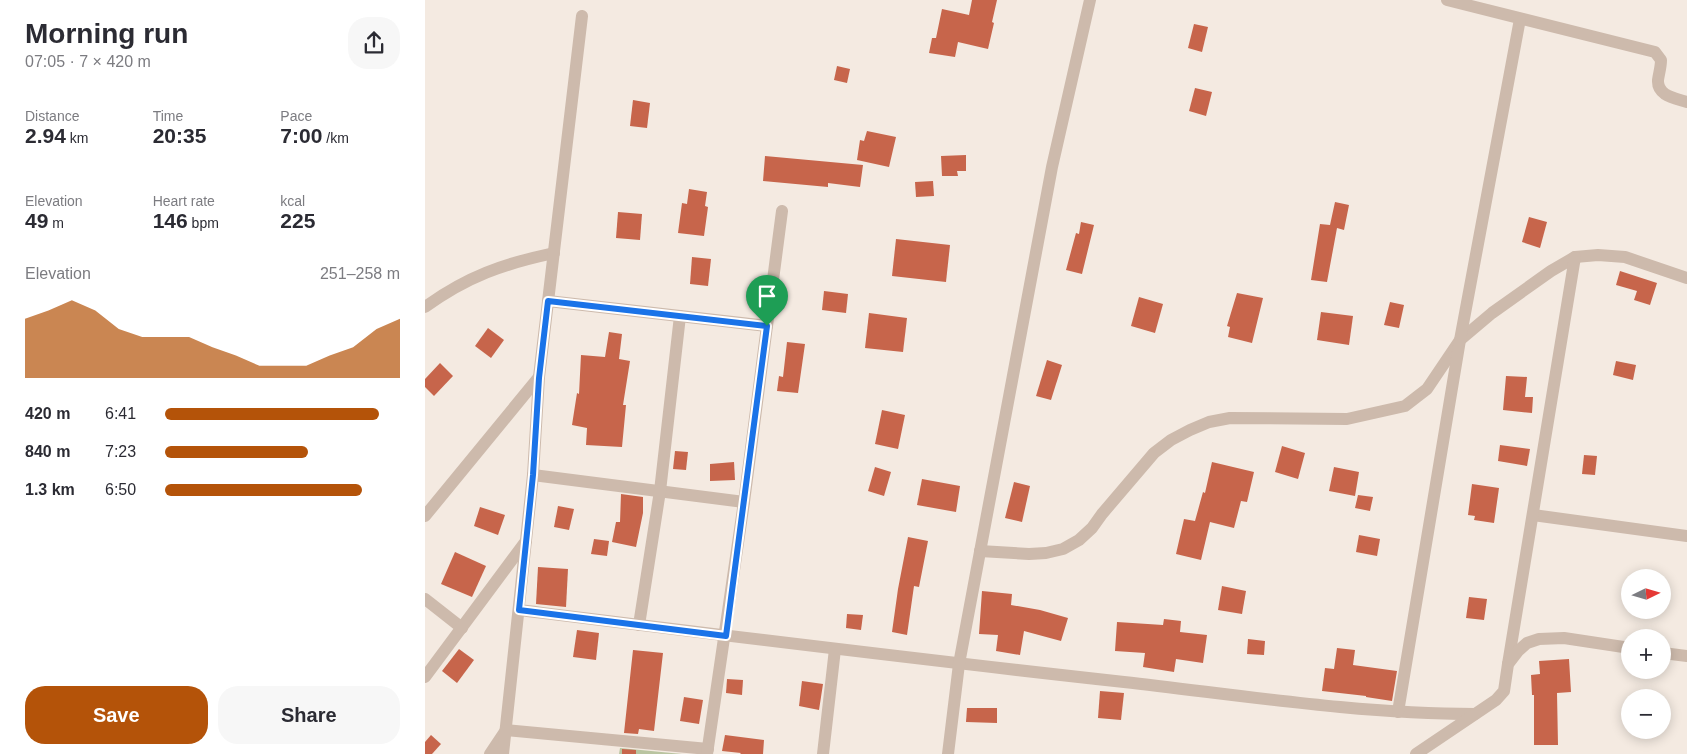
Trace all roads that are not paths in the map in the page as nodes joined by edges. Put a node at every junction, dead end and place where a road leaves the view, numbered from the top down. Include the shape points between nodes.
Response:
1 (1090, 0) edge
2 (1447, 0) edge
3 (581, 16) dead end
4 (1520, 18) junction
5 (1687, 102) edge
6 (782, 211) dead end
7 (554, 252) junction
8 (1575, 257) junction
9 (1687, 278) edge
10 (548, 301) junction
11 (425, 307) edge
12 (679, 316) junction
13 (767, 326) junction
14 (1459, 340) junction
15 (539, 378) junction
16 (533, 475) junction
17 (660, 491) junction
18 (745, 502) junction
19 (1533, 515) junction
20 (425, 516) edge
21 (1687, 536) edge
22 (526, 541) junction
23 (981, 551) junction
24 (425, 600) edge
25 (519, 610) junction
26 (639, 625) junction
27 (461, 628) junction
28 (726, 636) junction
29 (1621, 647) edge
30 (835, 649) junction
31 (1671, 654) edge
32 (1687, 656) edge
33 (959, 664) junction
34 (1509, 664) junction
35 (425, 677) edge
36 (1398, 712) junction
37 (1475, 714) junction
38 (506, 730) junction
39 (708, 752) edge
40 (490, 754) edge
41 (503, 754) edge
42 (823, 754) edge
43 (948, 754) edge
44 (1416, 754) edge

1 - 23 street via 1052,167
2 - 4 street
3 - 7 street
4 - 5 street via 1655,52 1661,60 1660,90
4 - 14 street
6 - 13 street
7 - 10 street
7 - 11 street via 480,274 445,292
8 - 9 street via 1625,257
8 - 14 street via 1551,271
8 - 19 street
10 - 12 street
10 - 15 street
12 - 13 street
12 - 17 street
13 - 18 street
14 - 23 street via 1427,389 1405,406 1347,419 1230,418 1209,422 1171,440 1154,453 1079,540 1063,549 1046,553
14 - 36 street
15 - 16 street
15 - 20 street
16 - 17 street
16 - 22 street
17 - 18 street
17 - 26 street
18 - 28 street
19 - 21 street
19 - 34 street
22 - 25 street
22 - 27 street
23 - 33 street
24 - 27 street
25 - 26 street
25 - 38 street
26 - 28 street
27 - 35 street
28 - 30 street
28 - 39 street
29 - 34 street via 1564,638 1539,639 1518,651
30 - 33 street
30 - 42 street
31 - 32 street
33 - 36 street
33 - 43 street
34 - 37 street via 1504,691
36 - 37 street
37 - 44 street
38 - 39 street
38 - 40 street
38 - 41 street

